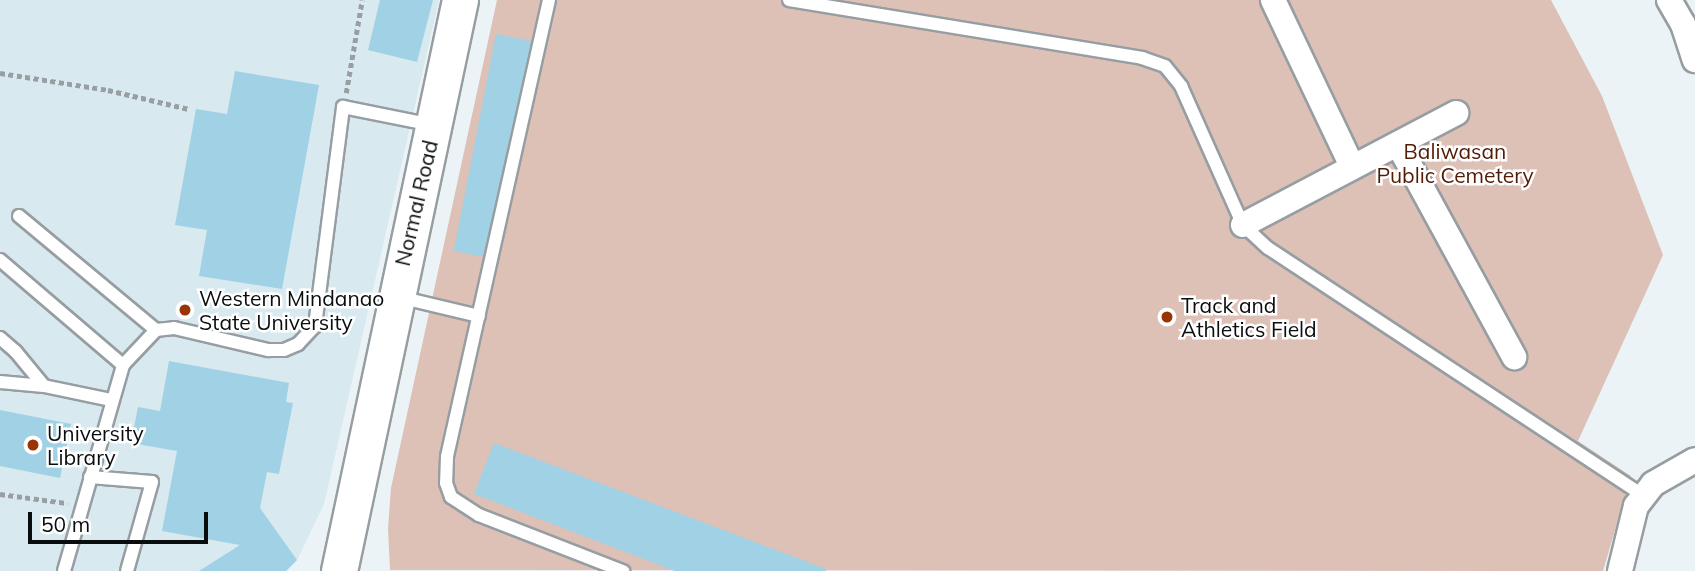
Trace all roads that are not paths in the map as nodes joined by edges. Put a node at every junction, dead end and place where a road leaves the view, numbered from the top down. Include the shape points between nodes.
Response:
1 (460, 0) edge
2 (549, 0) edge
3 (789, 0) edge
4 (1273, 0) edge
5 (1669, 0) edge
6 (1695, 60) edge
7 (1456, 113) dead end
8 (433, 125) junction
9 (1398, 144) junction
10 (1352, 166) junction
11 (19, 216) dead end
12 (1243, 225) junction
13 (0, 261) edge
14 (395, 296) junction
15 (479, 316) junction
16 (156, 330) junction
17 (0, 338) edge
18 (1514, 357) dead end
19 (123, 365) junction
20 (0, 382) edge
21 (44, 386) junction
22 (111, 400) junction
23 (1695, 460) edge
24 (90, 477) junction
25 (1643, 495) junction
26 (64, 571) edge
27 (127, 571) edge
28 (339, 571) edge
29 (624, 571) edge
30 (1620, 571) edge

1 - 8 street, Normal Road
2 - 15 lane
3 - 12 lane via 1142,58 1165,66 1181,86
4 - 10 street
5 - 6 street
7 - 9 street
8 - 14 street, Normal Road
8 - 16 lane via 343,107 315,326 309,334 284,351 268,351 174,328
9 - 10 street
9 - 18 street
10 - 12 street
11 - 16 lane
12 - 25 lane via 1280,259
13 - 19 lane
14 - 15 lane
14 - 28 street, Normal Road
15 - 29 lane via 447,457 446,484 451,497 479,515
16 - 19 lane
17 - 21 lane
19 - 22 lane
20 - 21 lane
21 - 22 lane
22 - 24 lane
23 - 25 street via 1653,484
24 - 26 lane
24 - 27 lane via 152,482
25 - 30 street via 1631,519

